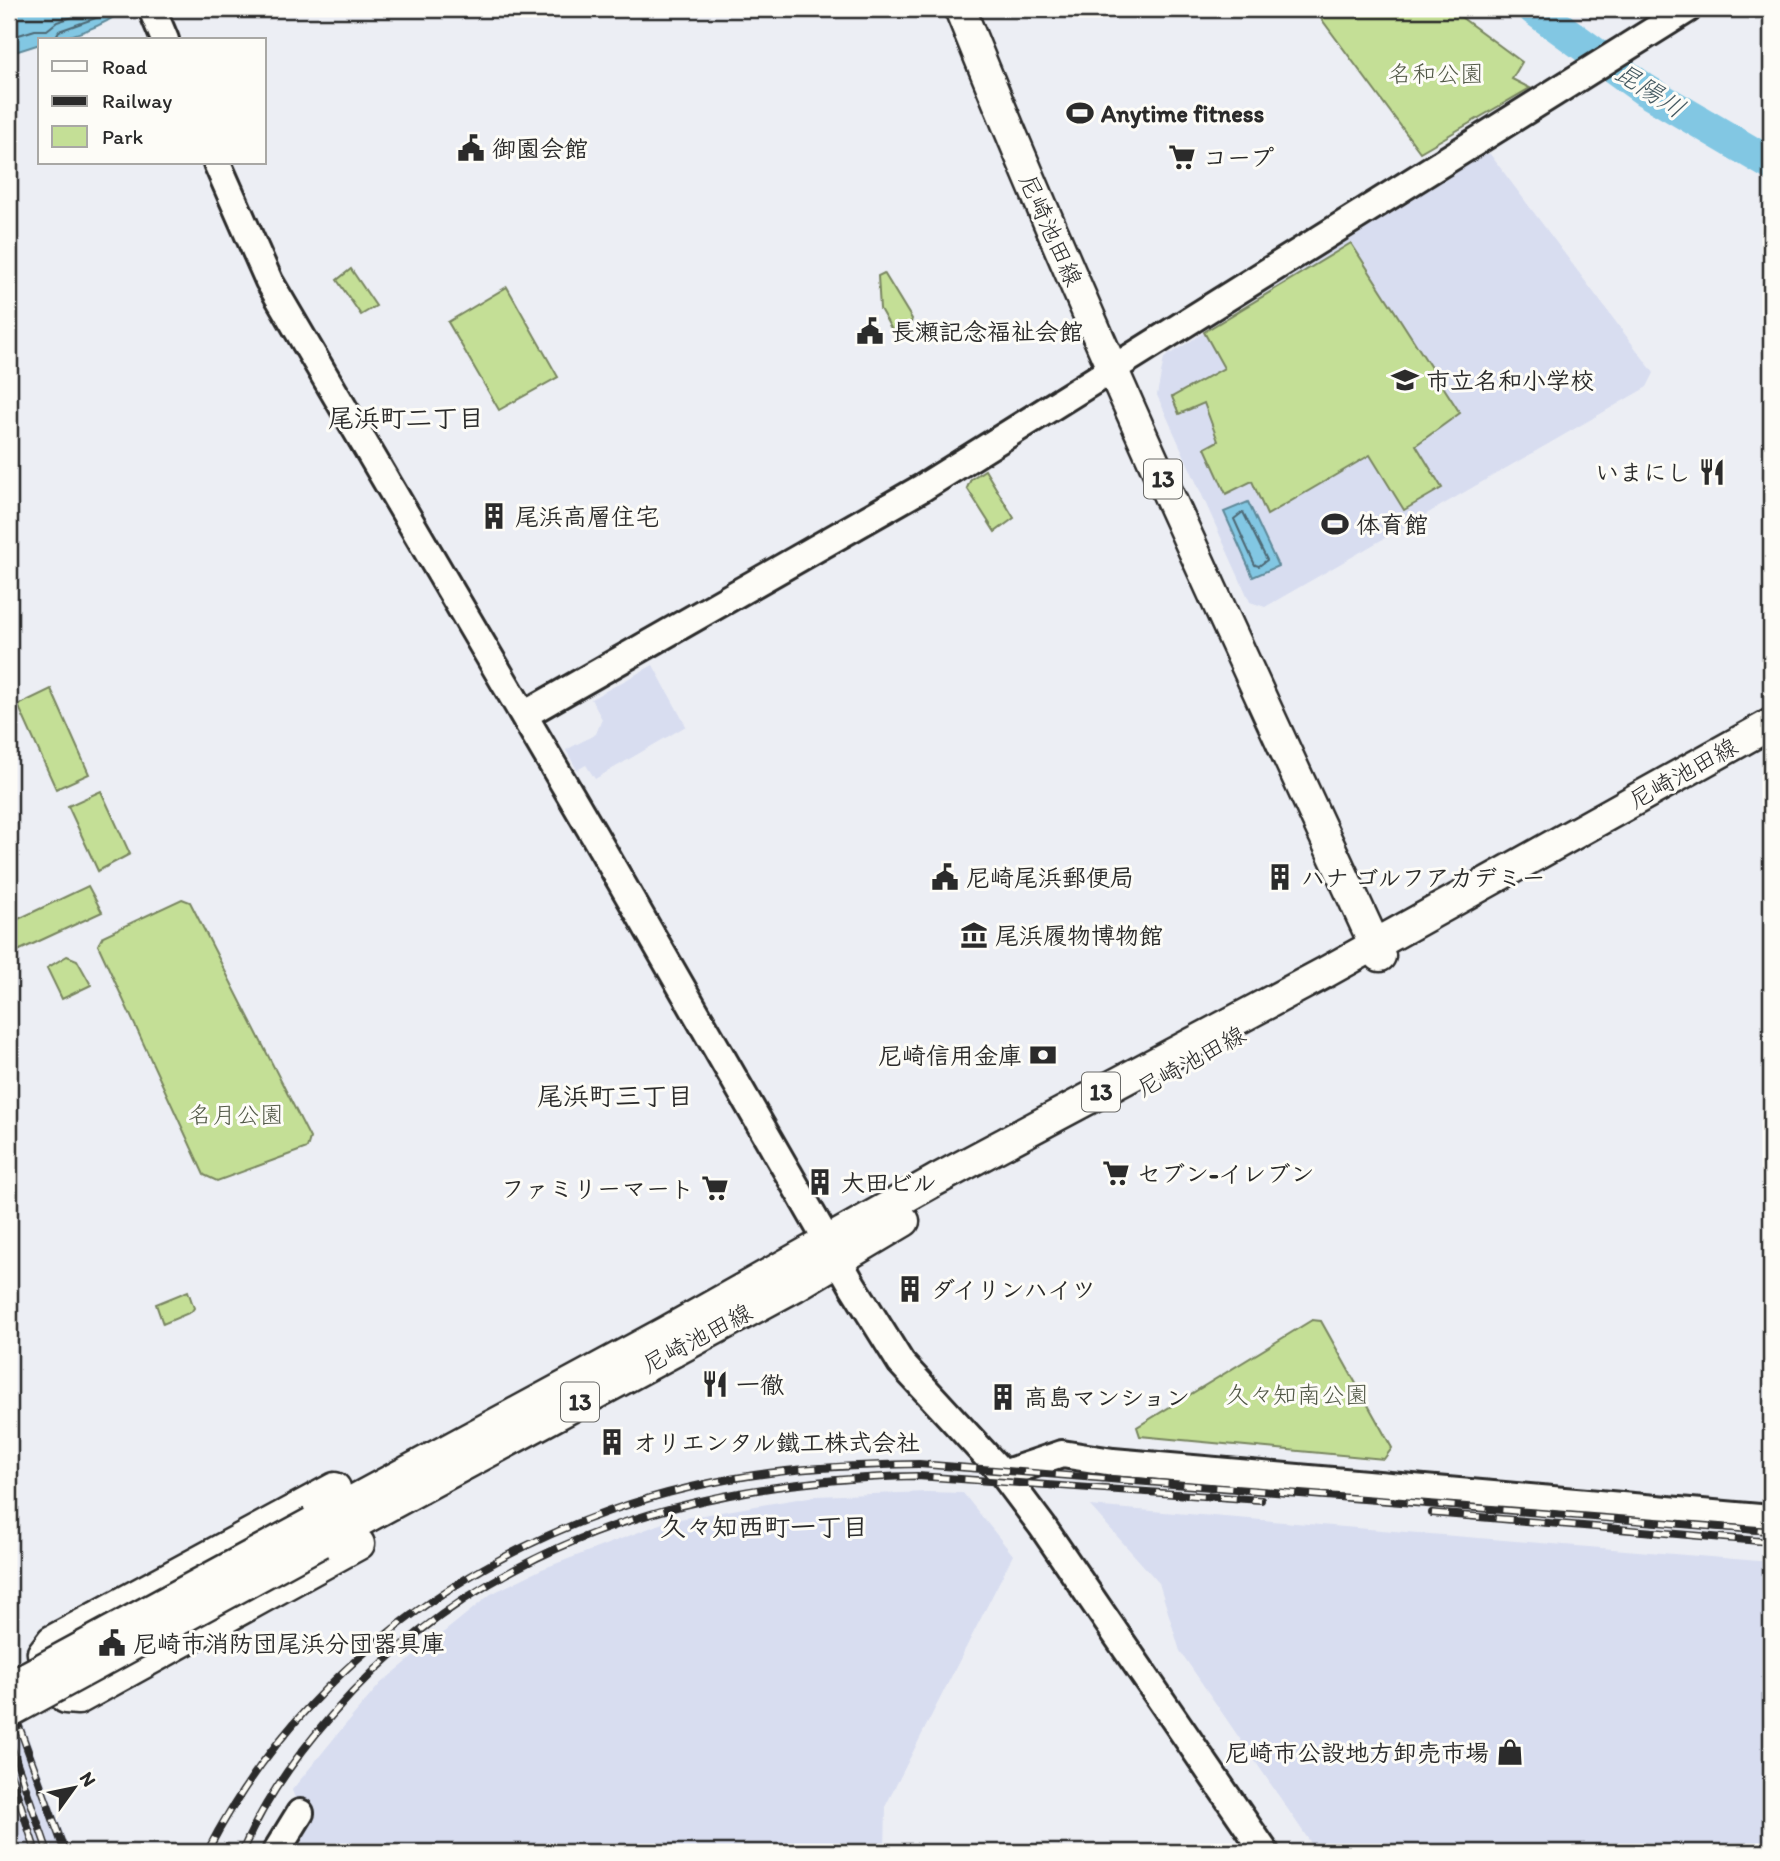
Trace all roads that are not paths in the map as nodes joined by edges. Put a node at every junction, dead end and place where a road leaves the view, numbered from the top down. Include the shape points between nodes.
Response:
1 (960, 9) edge
2 (1688, 9) edge
3 (153, 12) edge
4 (164, 38) edge
5 (217, 164) edge
6 (1113, 369) junction
7 (524, 715) junction
8 (1771, 724) edge
9 (1771, 741) edge
10 (1378, 951) junction
11 (833, 1251) junction
12 (672, 1340) junction
13 (1003, 1474) junction
14 (1771, 1519) edge
15 (317, 1533) junction
16 (9, 1687) edge
17 (9, 1712) edge
18 (300, 1813) dead end
19 (276, 1852) edge
20 (1265, 1852) edge

1 - 6 main road, 尼崎池田線 / 13 via 1032,188
2 - 6 street
3 - 4 street
5 - 7 street via 269,281
6 - 7 street via 922,488
6 - 10 main road, 尼崎池田線 / 13
7 - 11 street
8 - 10 main road, 尼崎池田線 / 13
9 - 10 main road, 尼崎池田線 / 13
10 - 11 main road, 尼崎池田線 / 13
11 - 12 main road, 尼崎池田線 / 13
11 - 13 street via 901,1363
12 - 12 main road via 644,1382 606,1407 78,1699 66,1698 43,1653 52,1641 563,1364 637,1333
12 - 15 main road, 尼崎池田線 / 13
13 - 14 street via 1062,1454
13 - 20 street
15 - 16 main road, 尼崎池田線 / 13, bridge
15 - 17 main road, 尼崎池田線 / 13, bridge
18 - 19 street

